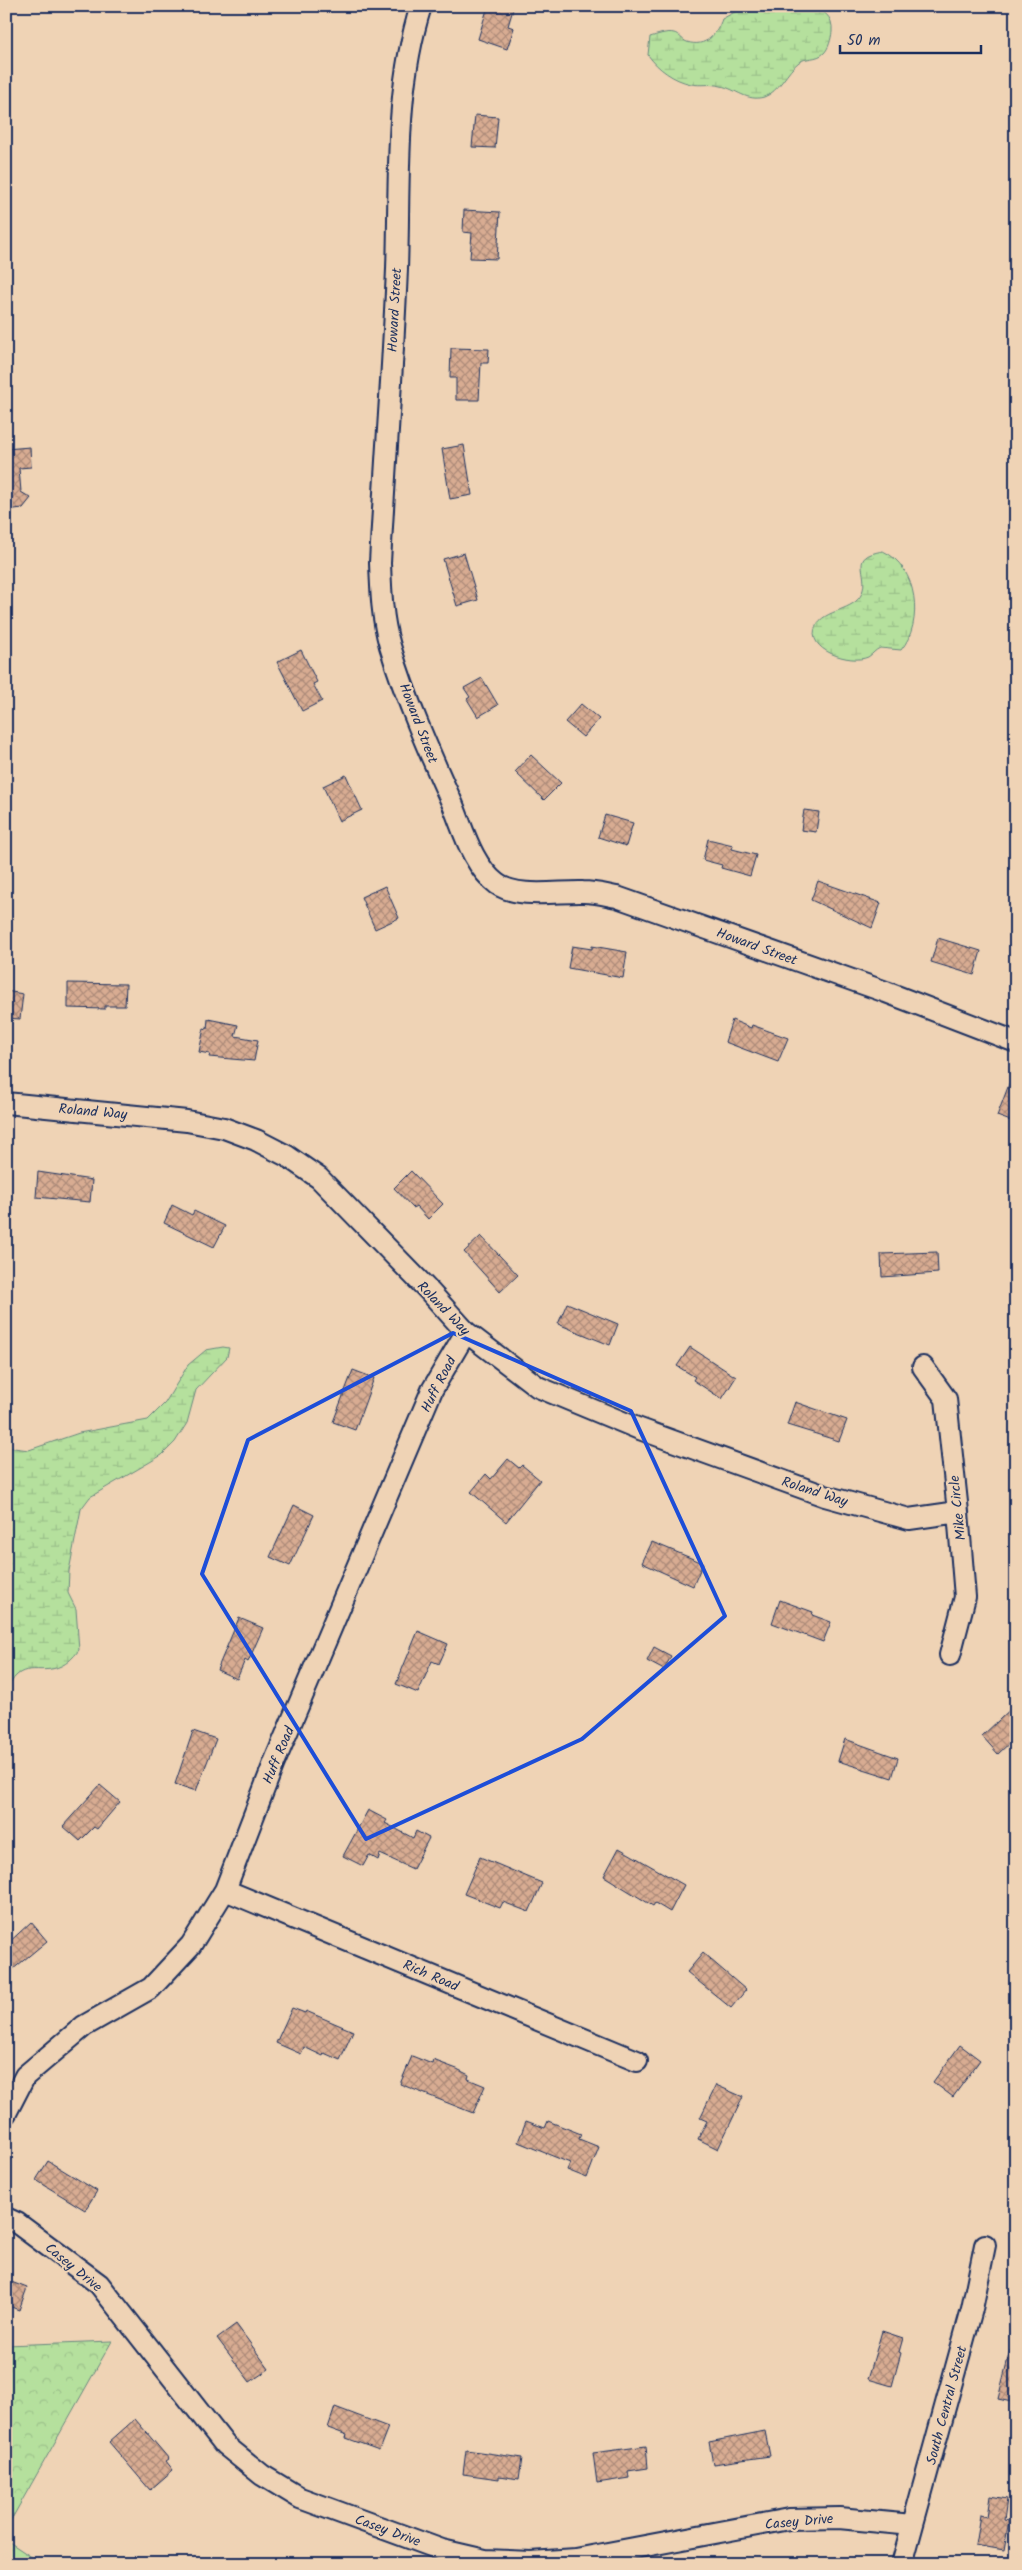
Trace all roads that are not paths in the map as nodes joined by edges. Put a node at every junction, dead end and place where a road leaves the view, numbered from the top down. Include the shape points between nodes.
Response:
1 (421, 6) edge
2 (1016, 1042) edge
3 (6, 1103) edge
4 (466, 1332) junction
5 (923, 1367) dead end
6 (958, 1512) junction
7 (950, 1654) dead end
8 (225, 1890) junction
9 (637, 2061) dead end
10 (6, 2113) edge
11 (6, 2218) edge
12 (985, 2245) dead end
13 (912, 2525) junction
14 (902, 2564) edge

1 - 2 street, Howard Street via 403,87 399,136 396,272 380,563 382,604 389,645 404,687 473,852 485,872 499,885 516,891 584,892 617,897
3 - 4 street, Roland Way via 186,1121 224,1128 256,1140 319,1178
4 - 6 street, Roland Way via 538,1387 740,1466 825,1496 909,1519
4 - 8 street, Huff Road via 432,1390 274,1763
5 - 6 street, Mike Circle via 946,1399
6 - 7 street, Mike Circle via 965,1597
8 - 9 street, Rich Road
8 - 10 street, Huff Road via 191,1945 151,1988 84,2026 25,2076
11 - 13 street, Casey Drive via 99,2284 225,2445 262,2475 300,2498 442,2550 485,2560 531,2562 576,2559 789,2519 839,2518
12 - 13 street, South Central Street via 972,2309
13 - 14 street, South Central Street

